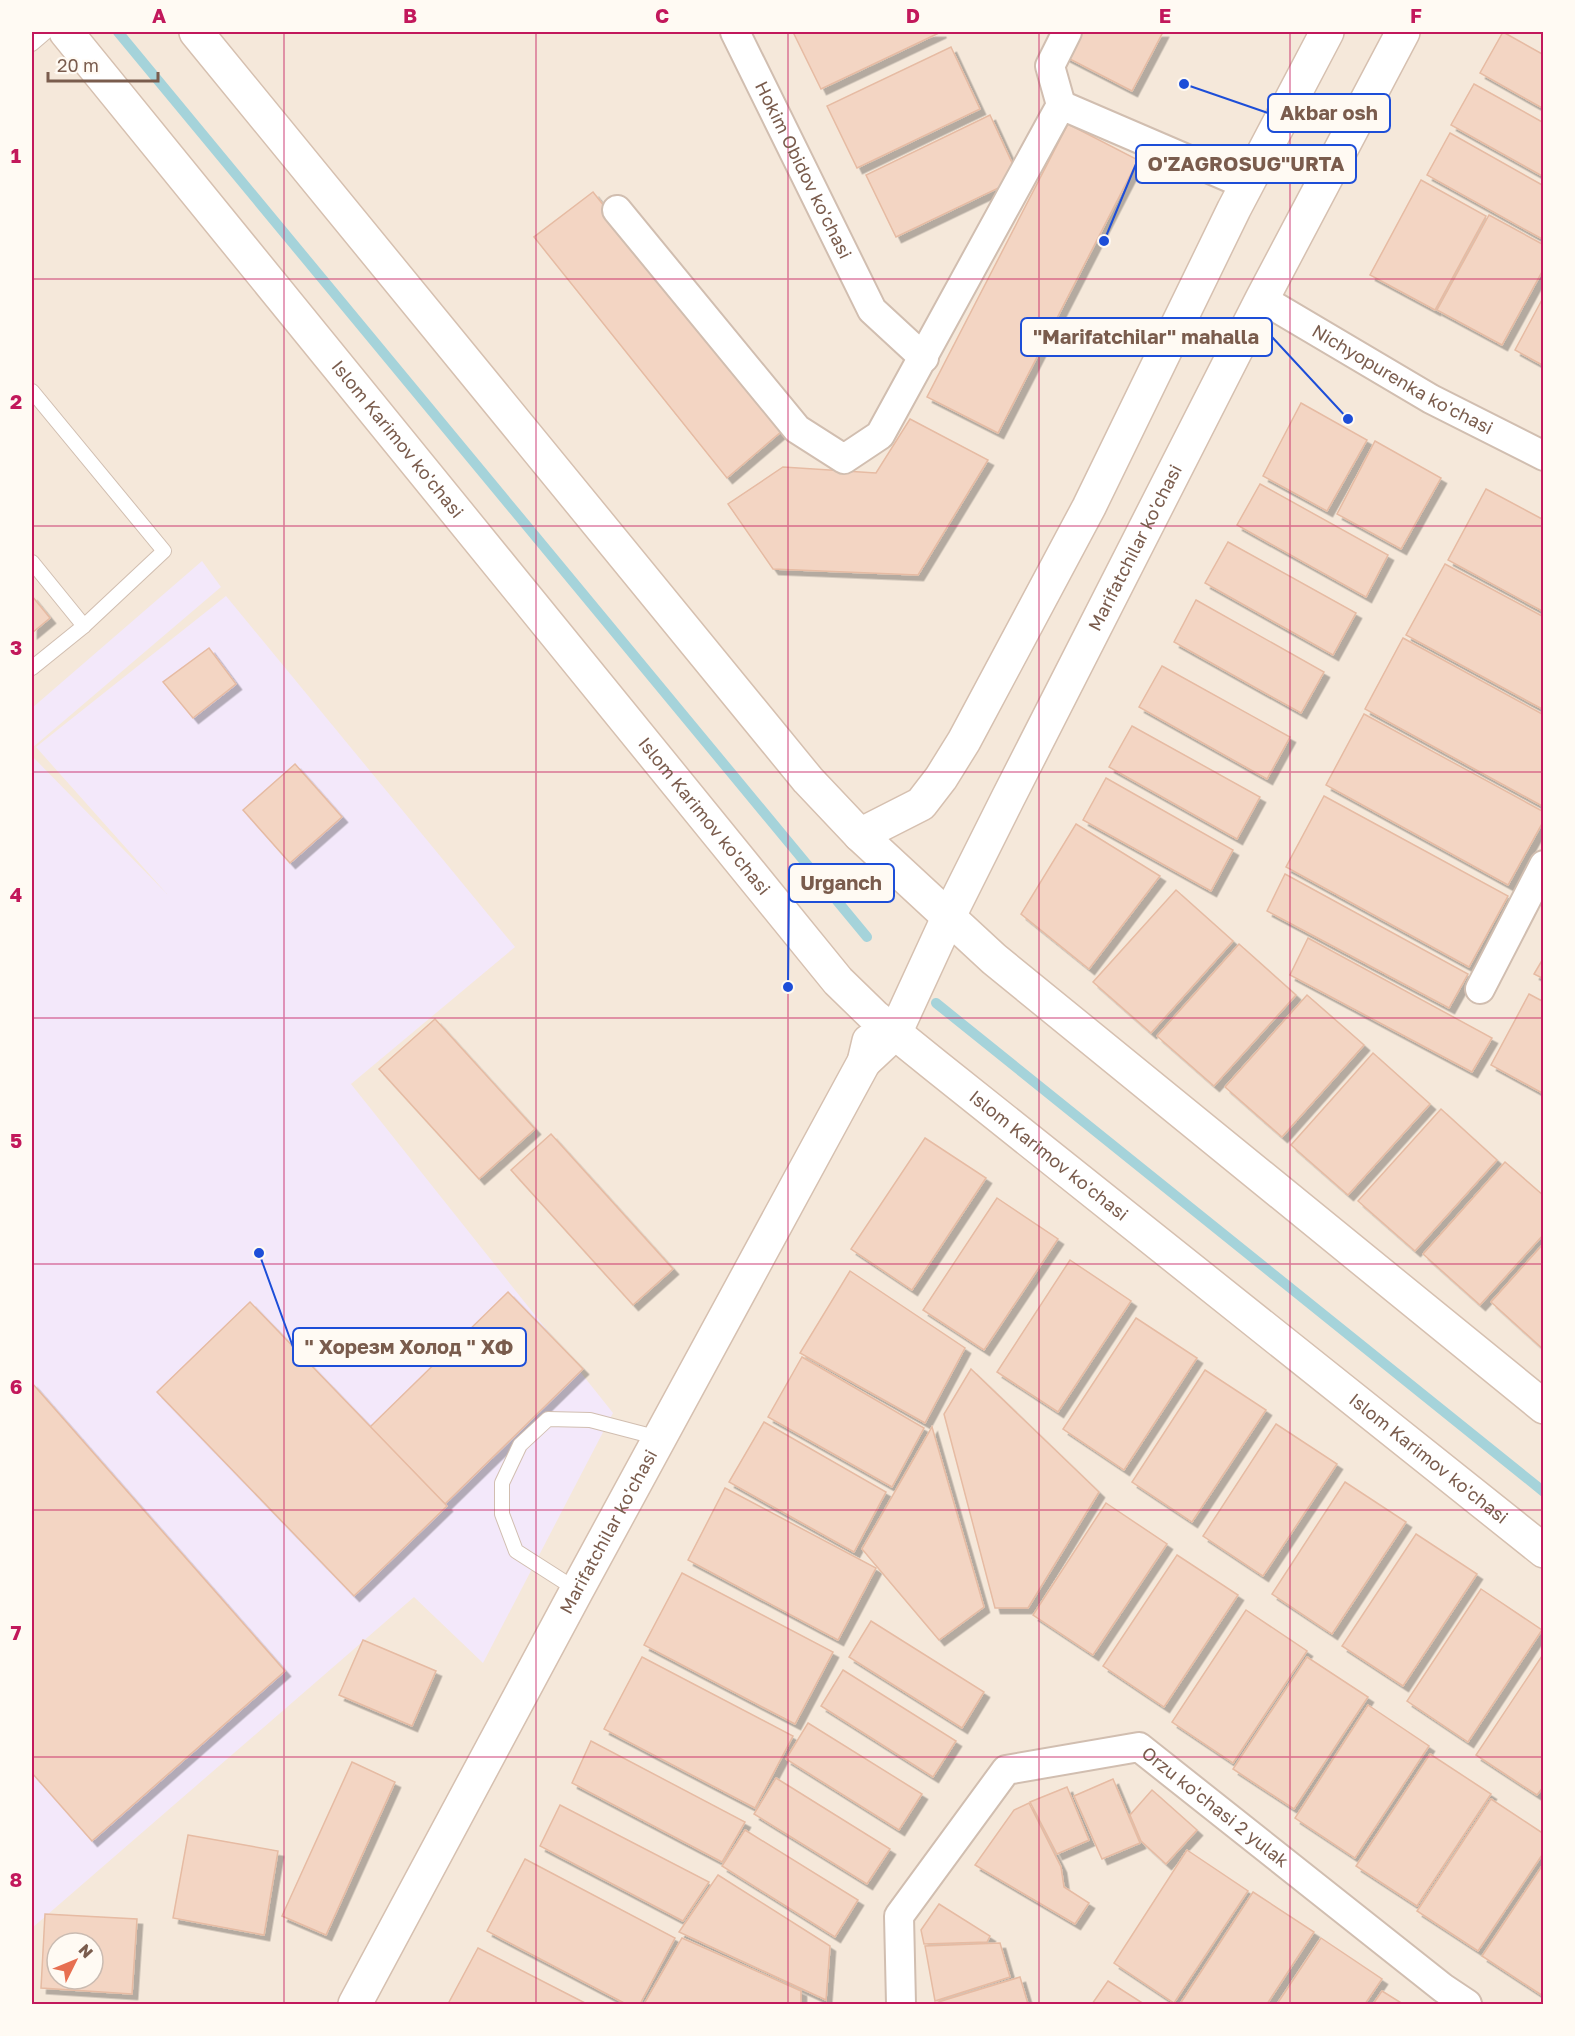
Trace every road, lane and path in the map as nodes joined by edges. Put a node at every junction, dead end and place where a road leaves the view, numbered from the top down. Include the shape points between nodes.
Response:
1 (46, 32) edge
2 (66, 32) edge
3 (196, 32) edge
4 (735, 32) edge
5 (1067, 32) edge
6 (1327, 32) edge
7 (1403, 32) edge
8 (32, 44) edge
9 (1061, 105) junction
10 (1246, 185) junction
11 (617, 210) dead end
12 (1262, 299) junction
13 (924, 358) junction
14 (32, 390) edge
15 (1544, 456) edge
16 (32, 562) edge
17 (84, 626) junction
18 (32, 669) edge
19 (860, 835) junction
20 (1544, 865) edge
21 (948, 918) junction
22 (1480, 989) dead end
23 (885, 1024) junction
24 (1544, 1407) edge
25 (661, 1439) junction
26 (1544, 1551) edge
27 (577, 1590) junction
28 (355, 2004) edge
29 (901, 2004) edge
30 (1467, 2004) edge

1 - 8 lane
2 - 23 main road, Islom Karimov ko'chasi via 810,948 838,981
3 - 19 main road via 808,780
4 - 13 street, Hokim Obidov ko'chasi via 872,310
5 - 9 street via 1050,66
6 - 10 main road
7 - 12 main road, Marifatchilar ko'chasi
9 - 10 street
9 - 13 street
10 - 19 main road via 1089,507 964,741 921,804
11 - 13 street via 797,429 844,459 880,435
12 - 15 street, Nichyopurenka ko'chasi via 1431,399
12 - 21 main road, Marifatchilar ko'chasi
14 - 17 lane via 164,551
16 - 17 lane
17 - 18 lane
19 - 21 main road
20 - 22 street
21 - 23 main road, Marifatchilar ko'chasi
21 - 24 main road
23 - 25 main road, Marifatchilar ko'chasi
23 - 26 main road, Islom Karimov ko'chasi
25 - 27 main road, Marifatchilar ko'chasi
25 - 27 lane via 590,1420 548,1419 520,1445 502,1483 502,1514 516,1551
27 - 28 main road, Marifatchilar ko'chasi
29 - 30 street, Orzu ko'chasi 2 yulak via 899,1916 1006,1770 1139,1747

